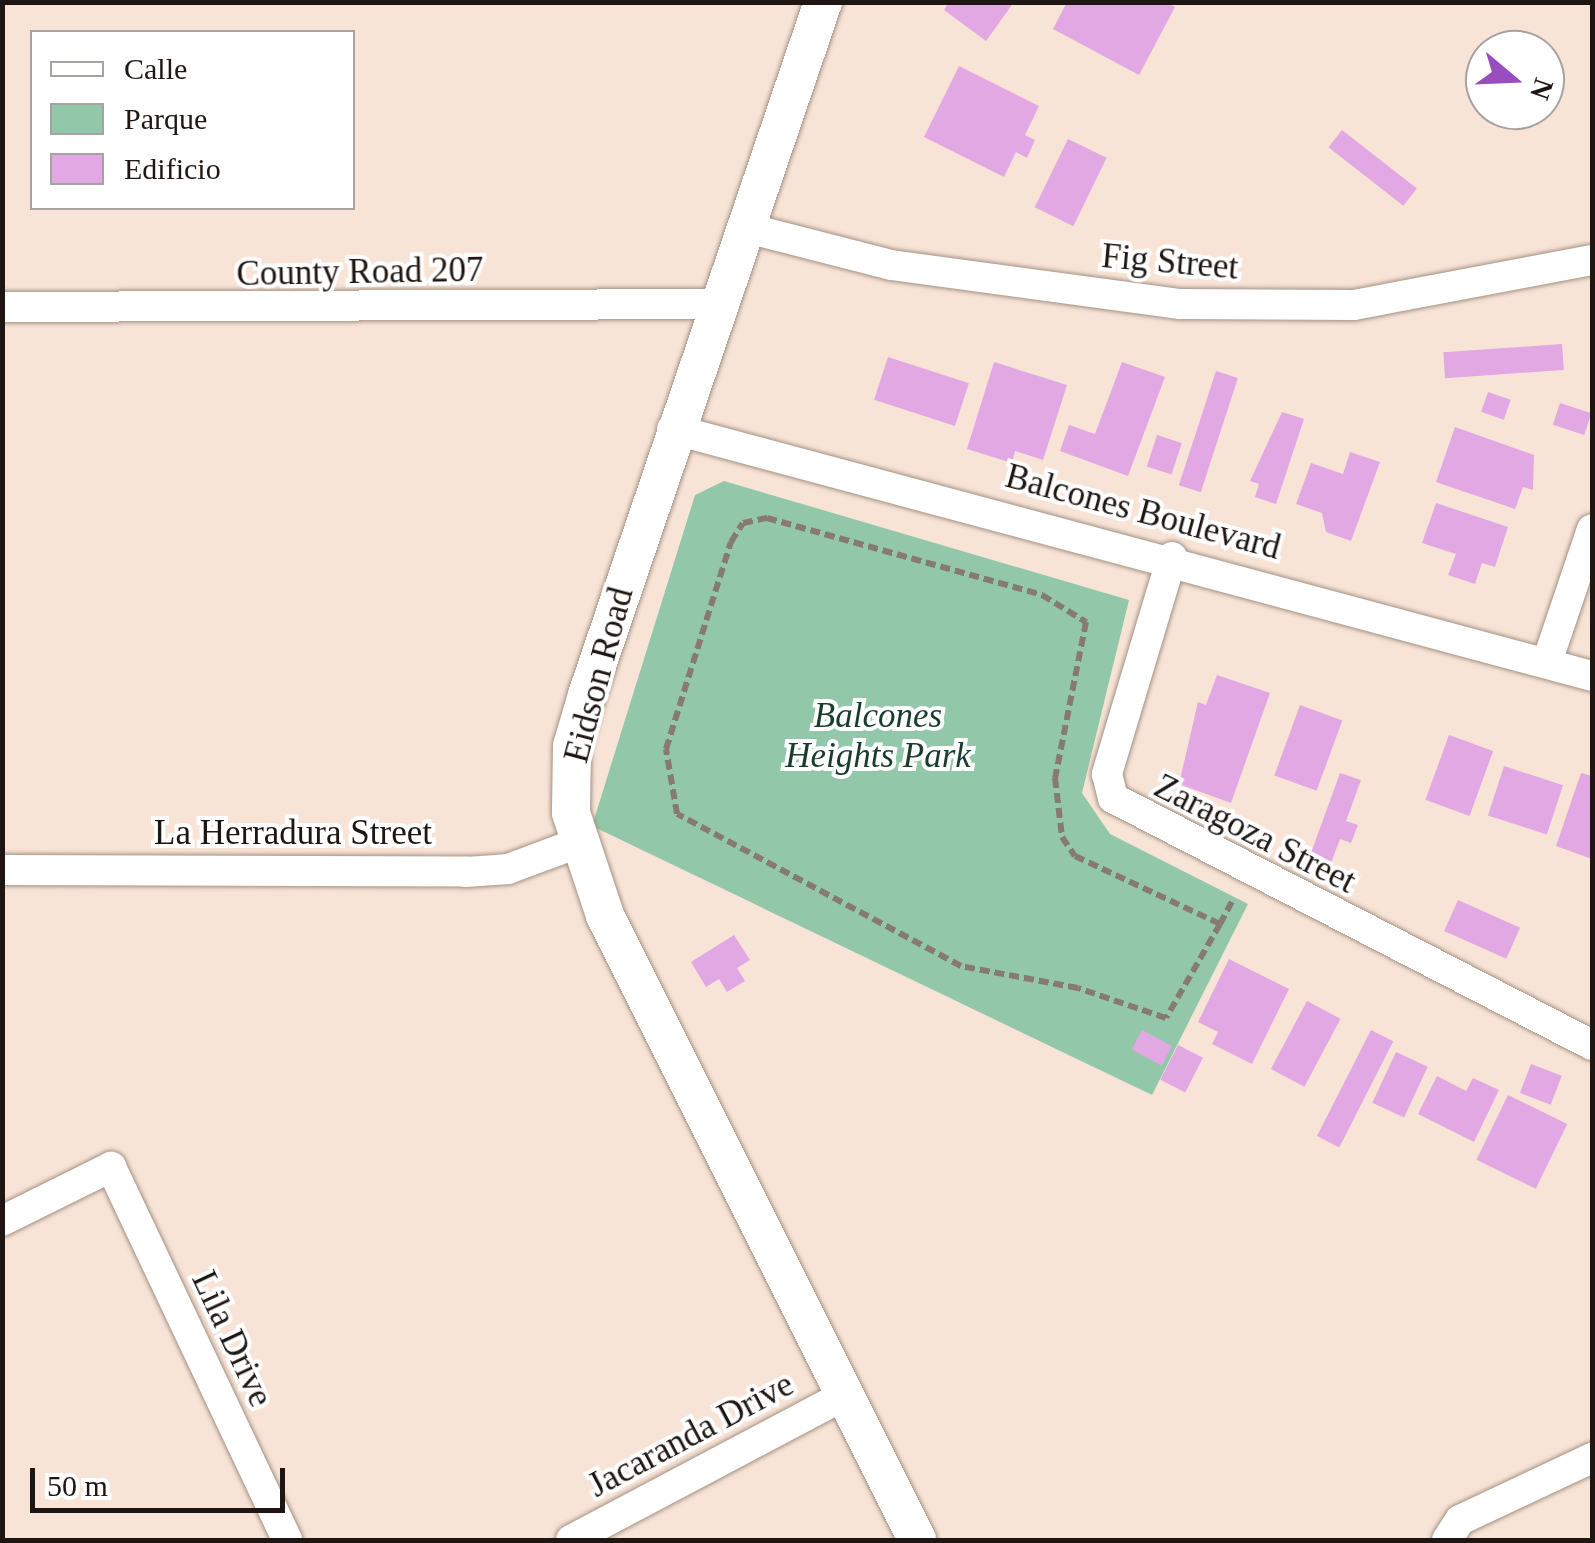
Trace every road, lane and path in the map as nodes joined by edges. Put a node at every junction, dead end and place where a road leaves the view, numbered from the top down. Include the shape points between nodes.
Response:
1 (824, 2) edge
2 (743, 227) junction
3 (1592, 260) edge
4 (719, 304) junction
5 (2, 307) edge
6 (672, 430) junction
7 (1592, 529) edge
8 (1172, 557) junction
9 (1547, 662) junction
10 (1592, 676) edge
11 (578, 843) junction
12 (2, 870) edge
13 (1232, 901) dead end
14 (1220, 924) junction
15 (1592, 1045) edge
16 (2, 1222) edge
17 (845, 1394) junction
18 (1592, 1458) edge
19 (287, 1540) edge
20 (571, 1540) edge
21 (917, 1540) edge
22 (1446, 1540) edge

1 - 2 street, Eidson Road
2 - 3 street, Fig Street via 891,265 1198,304 1354,306
2 - 4 street, Eidson Road
4 - 5 street, County Road 207
4 - 6 street, Eidson Road
6 - 8 street, Balcones Boulevard
6 - 11 street, Eidson Road via 572,746
7 - 9 street
8 - 9 street, Balcones Boulevard
8 - 15 street, Zaragoza Street via 1107,774 1113,798
9 - 10 street, Balcones Boulevard
11 - 12 street, La Herradura Street via 508,869 466,872
11 - 17 street, Eidson Road via 612,931
13 - 14 path
14 - 14 path via 1166,1018 1078,988 961,966 688,823 666,783 666,749 743,523 767,518 1074,609 1087,643 1055,778 1062,836 1074,856
16 - 19 street, Lila Drive via 111,1168
17 - 20 street, Jacaranda Drive
17 - 21 street, Eidson Road
18 - 22 street via 1460,1520

